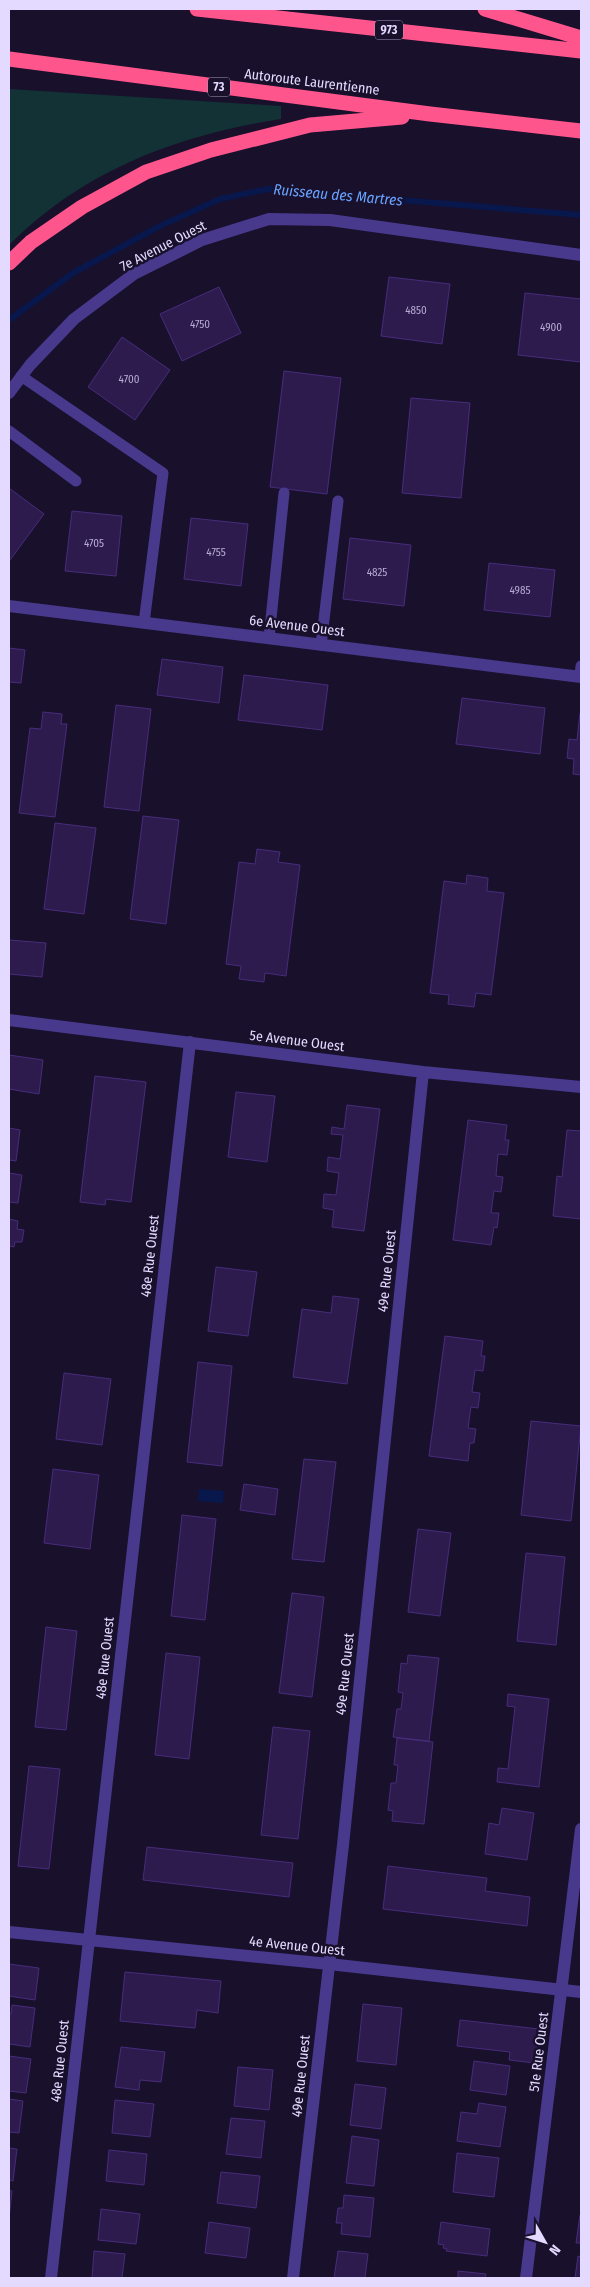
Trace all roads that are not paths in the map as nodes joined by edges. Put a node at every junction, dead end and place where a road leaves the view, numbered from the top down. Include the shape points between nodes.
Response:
1 (198, 9) edge
2 (485, 9) edge
3 (581, 38) edge
4 (581, 51) edge
5 (9, 59) edge
6 (430, 114) junction
7 (581, 130) edge
8 (581, 255) edge
9 (9, 263) edge
10 (22, 376) junction
11 (9, 393) edge
12 (9, 431) edge
13 (76, 481) dead end
14 (284, 493) dead end
15 (338, 501) dead end
16 (9, 606) edge
17 (144, 623) junction
18 (269, 638) junction
19 (321, 644) junction
20 (581, 673) edge
21 (9, 1020) edge
22 (190, 1042) junction
23 (423, 1072) junction
24 (581, 1088) edge
25 (581, 1829) edge
26 (9, 1932) edge
27 (88, 1940) junction
28 (328, 1964) junction
29 (561, 1992) junction
30 (581, 1992) edge
31 (51, 2278) edge
32 (293, 2278) edge
33 (526, 2278) edge

1 - 4 highway, 973
2 - 3 highway
5 - 6 highway, Autoroute Laurentienne / 73
6 - 7 highway, Autoroute Laurentienne / 73
6 - 9 highway via 310,125 211,150 146,172 82,207 31,242
8 - 10 street, 7e Avenue Ouest via 330,220 269,219 202,240 134,274 74,320
10 - 11 street, 7e Avenue Ouest
10 - 17 lane via 163,473
12 - 13 lane
14 - 18 lane
15 - 19 lane
16 - 17 street, 6e Avenue Ouest
17 - 18 street, 6e Avenue Ouest
18 - 19 street, 6e Avenue Ouest
19 - 20 street, 6e Avenue Ouest
21 - 22 street, 5e Avenue Ouest
22 - 23 street, 5e Avenue Ouest
22 - 27 street, 48e Rue Ouest
23 - 24 street, 5e Avenue Ouest
23 - 28 street, 49e Rue Ouest
25 - 29 street, 51e Rue Ouest
26 - 27 street, 4e Avenue Ouest
27 - 28 street, 4e Avenue Ouest
27 - 31 street, 48e Rue Ouest
28 - 29 street, 4e Avenue Ouest
28 - 32 street, 49e Rue Ouest
29 - 30 street, 4e Avenue Ouest
29 - 33 street, 51e Rue Ouest

